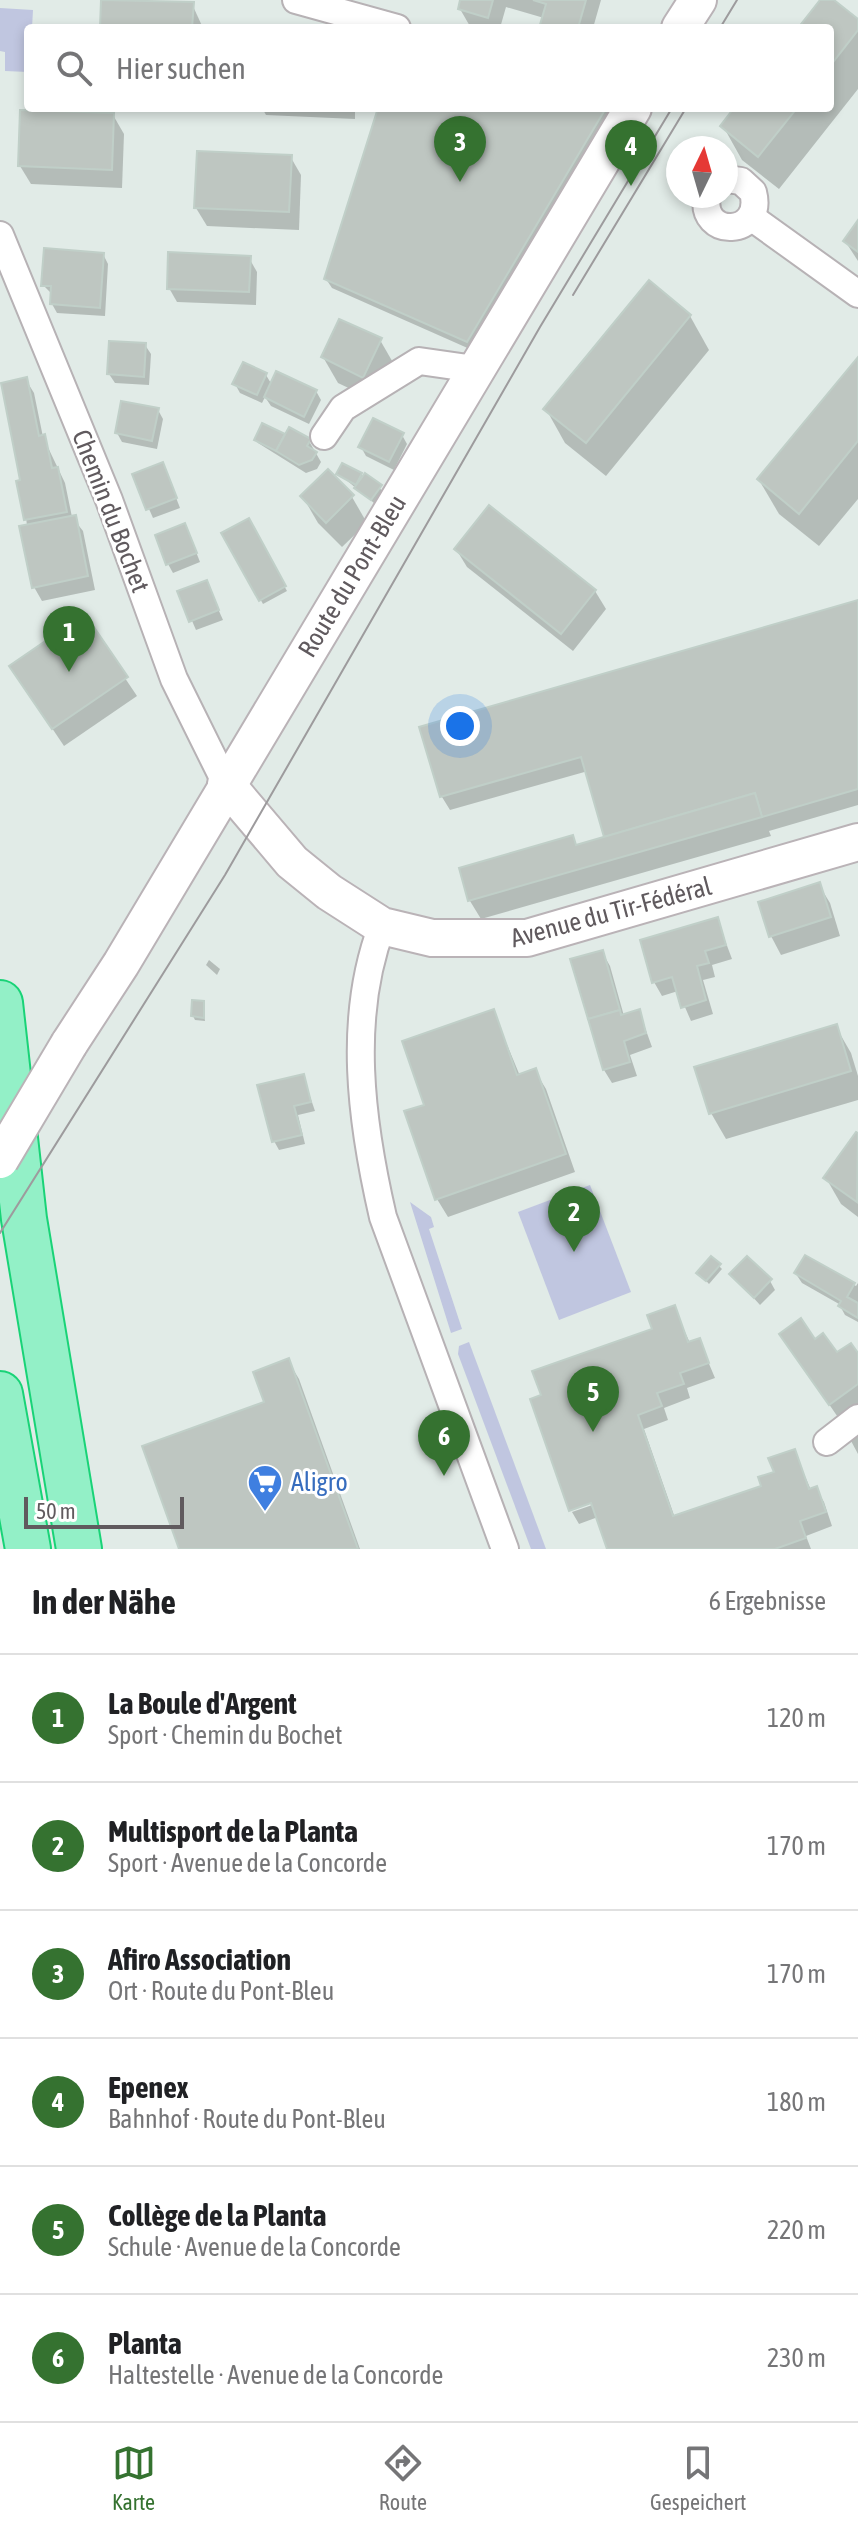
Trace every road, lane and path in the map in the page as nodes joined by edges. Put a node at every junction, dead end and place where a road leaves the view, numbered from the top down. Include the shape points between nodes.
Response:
1 (296, 0) edge
2 (698, 0) edge
3 (383, 24) edge
4 (683, 24) edge
5 (631, 112) edge
6 (738, 181) edge
7 (708, 208) edge
8 (751, 217) junction
9 (0, 235) edge
10 (858, 294) edge
11 (475, 369) junction
12 (324, 436) dead end
13 (226, 784) junction
14 (858, 842) edge
15 (382, 926) junction
16 (0, 1003) edge
17 (0, 1160) edge
18 (0, 1394) edge
19 (858, 1418) edge
20 (827, 1442) dead end
21 (28, 1549) edge
22 (79, 1549) edge
23 (505, 1549) edge

1 - 3 street
2 - 4 main road
5 - 11 main road, Route du Pont-Bleu
6 - 8 street via 753,192
7 - 8 street via 721,226 738,227
8 - 10 street
9 - 13 street, Chemin du Bochet via 109,500 174,679
11 - 12 street via 419,361 343,408
11 - 13 main road, Route du Pont-Bleu
13 - 15 main road, Avenue du Tir-Fédéral via 292,862
13 - 17 main road, Route du Pont-Bleu, bridge
14 - 15 main road, Avenue du Tir-Fédéral via 527,938 447,940
15 - 23 street via 366,978 362,1045 370,1163 383,1217
16 - 22 highway via 24,1219
18 - 21 highway
19 - 20 street

